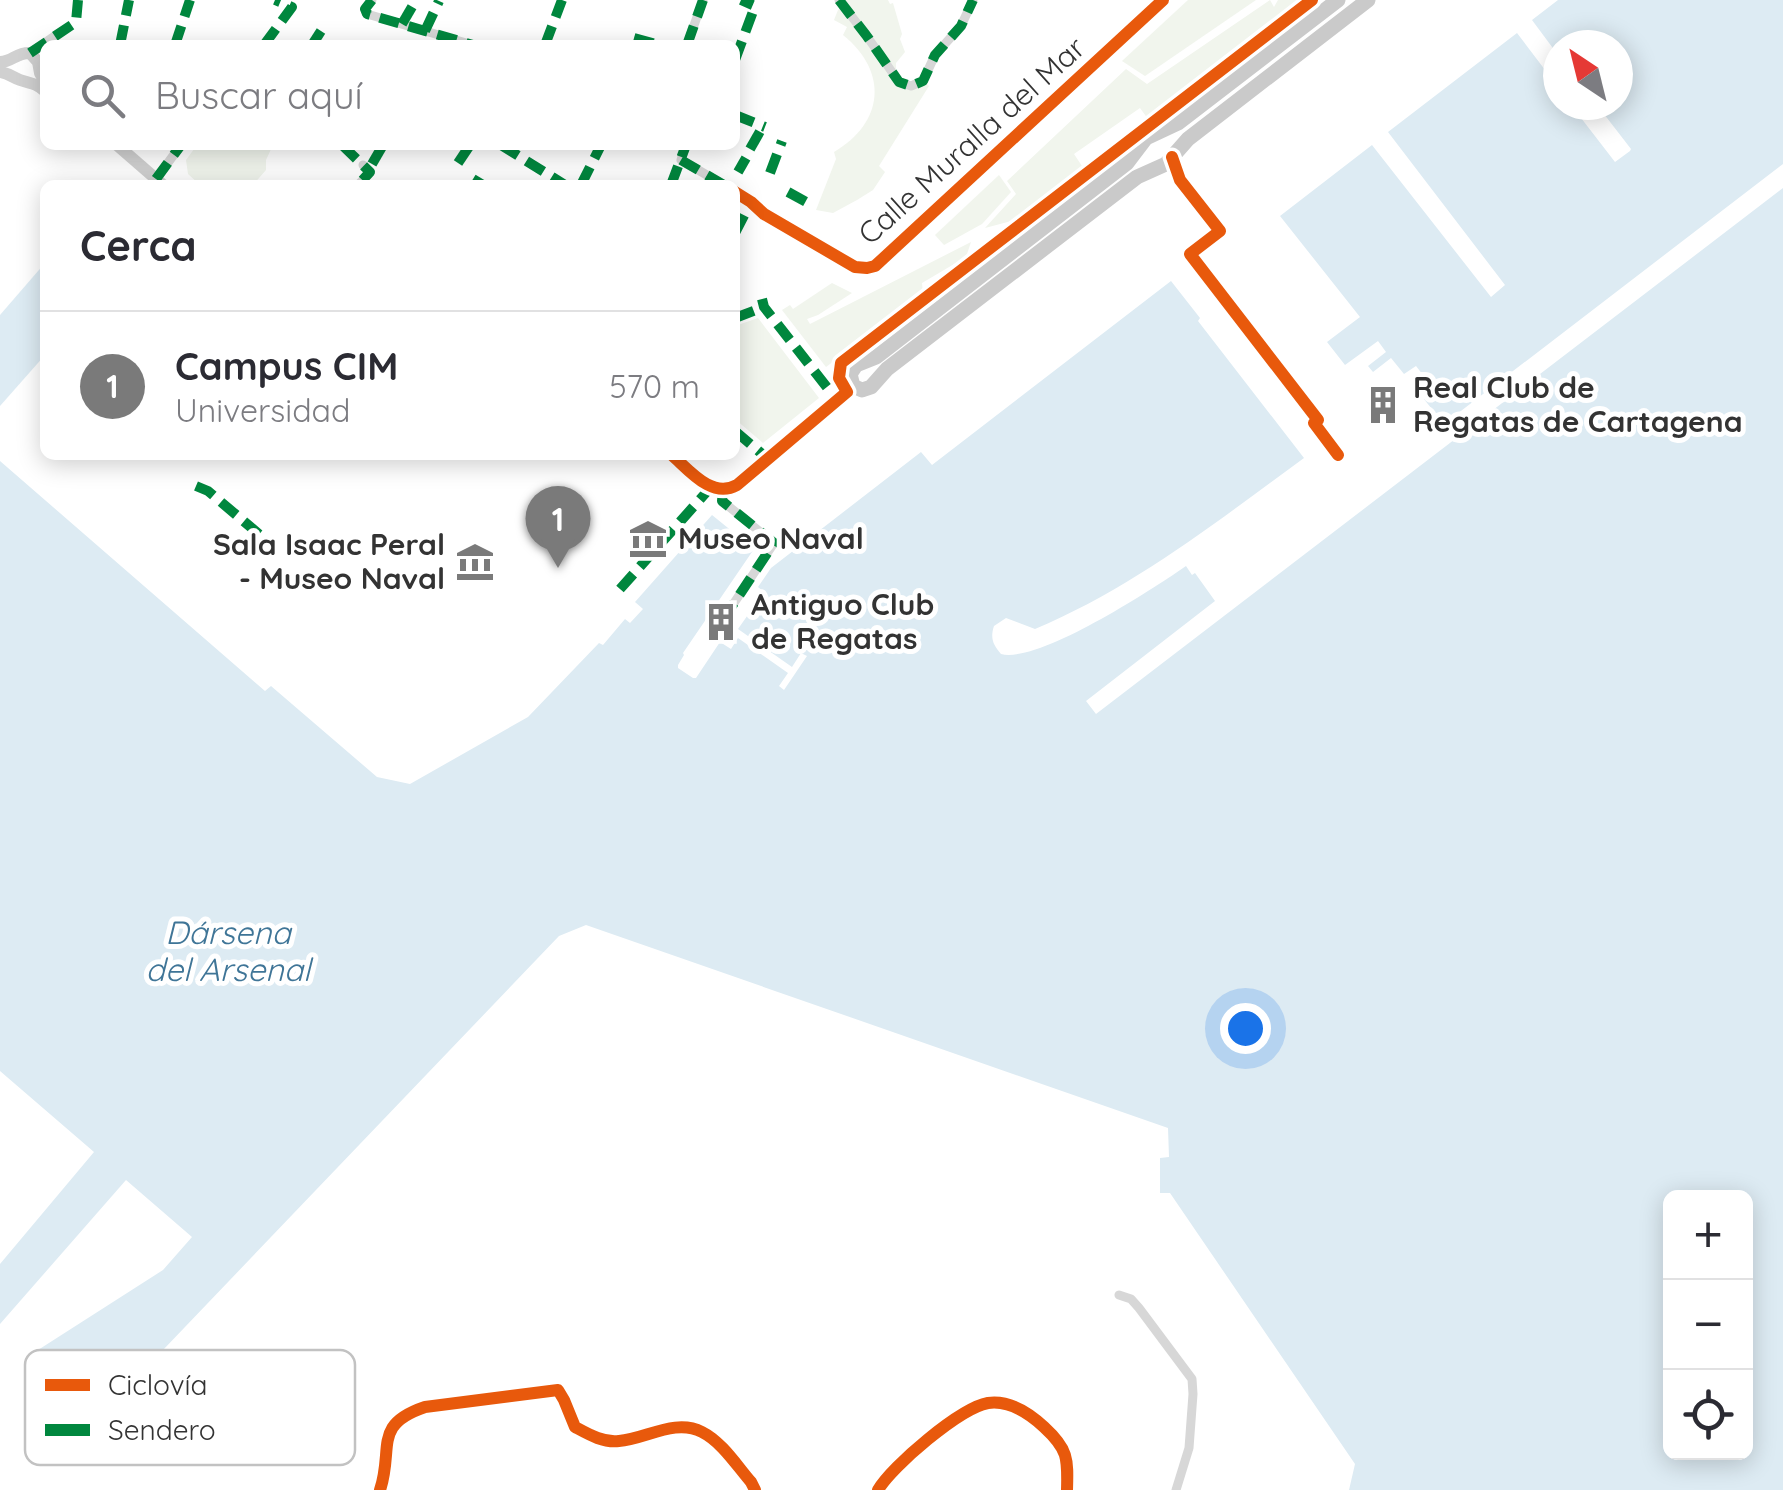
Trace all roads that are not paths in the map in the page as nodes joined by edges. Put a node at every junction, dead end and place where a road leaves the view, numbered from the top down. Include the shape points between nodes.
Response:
1 (703, 0) edge
2 (839, 0) edge
3 (973, 0) edge
4 (1163, 0) edge
5 (1338, 0) edge
6 (1368, 0) edge
7 (369, 4) edge
8 (60, 33) dead end
9 (50, 40) edge
10 (456, 40) edge
11 (689, 40) edge
12 (40, 47) edge
13 (30, 54) junction
14 (7, 60) edge
15 (0, 72) edge
16 (32, 77) edge
17 (1148, 138) junction
18 (113, 150) edge
19 (122, 150) edge
20 (177, 150) edge
21 (684, 150) edge
22 (1166, 161) junction
23 (363, 165) dead end
24 (153, 180) edge
25 (154, 180) edge
26 (158, 180) edge
27 (363, 180) edge
28 (715, 180) edge
29 (740, 195) edge
30 (862, 364) junction
31 (875, 382) junction
32 (853, 386) junction
33 (1338, 455) dead end
34 (678, 460) edge
35 (704, 482) joint
36 (723, 490) junction
37 (730, 608) dead end
38 (1119, 1295) dead end
39 (380, 1490) edge
40 (755, 1490) edge
41 (878, 1490) edge
42 (1066, 1490) edge
43 (1176, 1490) edge

1 - 11 street
2 - 3 street via 895,78 911,86 923,81
4 - 29 street, Calle Muralla del Mar via 878,264 855,267
5 - 17 main road via 1178,123
6 - 22 main road
7 - 10 street via 366,14
8 - 9 street
12 - 13 street
13 - 14 main road
13 - 16 main road via 37,60
14 - 16 main road
15 - 16 main road
17 - 22 main road via 1169,139 1174,148
17 - 22 main road via 1140,152 1144,161
17 - 30 main road via 1127,163
18 - 24 main road
19 - 25 main road
20 - 26 street
21 - 28 street via 681,160
22 - 31 main road
22 - 33 street via 1220,231 1190,254
23 - 27 street via 370,172
30 - 31 main road via 875,371
30 - 32 main road via 851,370
31 - 32 main road via 866,390
32 - 36 street
34 - 35 main road
35 - 36 street
36 - 37 street via 722,501 774,544
38 - 43 street via 1139,1308 1192,1379 1189,1448
39 - 40 street via 387,1438 407,1413 558,1390 574,1427 601,1440 700,1430
41 - 42 street via 936,1432 987,1403 1021,1409 1057,1439 1065,1451

